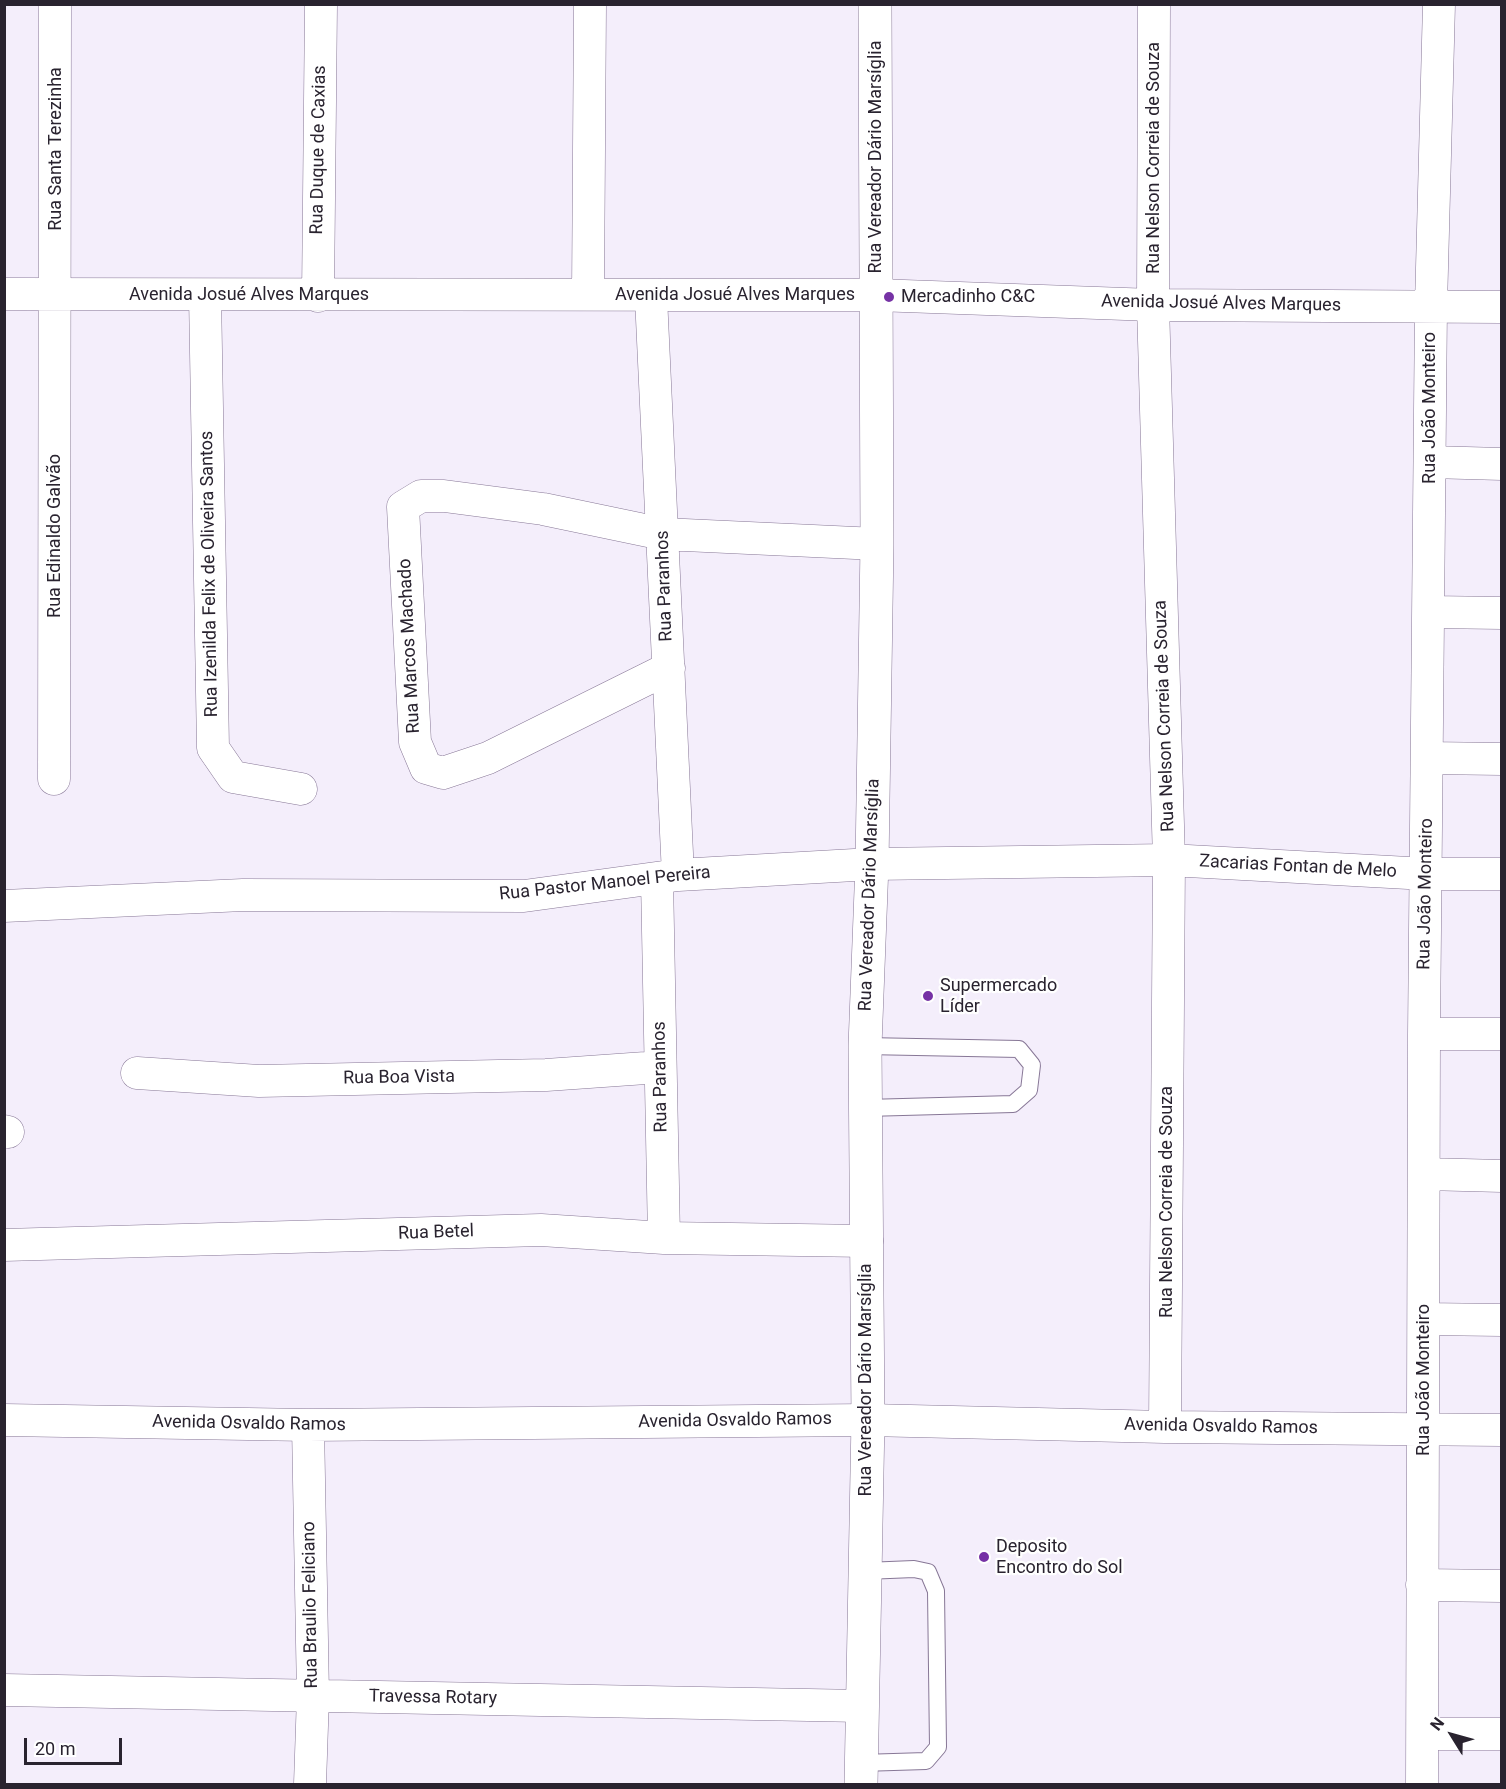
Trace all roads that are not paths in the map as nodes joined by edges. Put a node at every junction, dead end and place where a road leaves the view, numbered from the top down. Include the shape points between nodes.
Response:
1 (55, 4) edge
2 (321, 4) edge
3 (590, 4) edge
4 (875, 4) edge
5 (1154, 4) edge
6 (1439, 4) edge
7 (4, 294) edge
8 (56, 294) junction
9 (588, 294) junction
10 (205, 295) junction
11 (876, 295) junction
12 (318, 296) junction
13 (651, 297) junction
14 (1153, 305) junction
15 (1431, 306) junction
16 (1502, 307) edge
17 (1430, 462) junction
18 (1502, 464) edge
19 (663, 534) junction
20 (877, 544) junction
21 (1430, 612) junction
22 (1502, 613) edge
23 (669, 668) junction
24 (1428, 758) junction
25 (1502, 759) edge
26 (54, 779) dead end
27 (301, 789) dead end
28 (1170, 860) junction
29 (872, 864) junction
30 (1427, 874) junction
31 (1502, 874) edge
32 (668, 877) junction
33 (4, 906) edge
34 (1424, 1034) junction
35 (1502, 1034) edge
36 (865, 1046) junction
37 (660, 1068) junction
38 (137, 1073) dead end
39 (866, 1108) junction
40 (1425, 1174) junction
41 (1502, 1176) edge
42 (664, 1238) junction
43 (867, 1241) junction
44 (4, 1245) edge
45 (1424, 1319) junction
46 (1502, 1320) edge
47 (4, 1420) edge
48 (868, 1420) junction
49 (308, 1425) junction
50 (1165, 1427) junction
51 (1424, 1429) junction
52 (1502, 1430) edge
53 (865, 1571) junction
54 (1422, 1585) junction
55 (1502, 1586) edge
56 (4, 1690) edge
57 (313, 1696) junction
58 (862, 1706) junction
59 (1423, 1734) junction
60 (1502, 1734) edge
61 (861, 1774) edge
62 (310, 1785) edge
63 (1422, 1785) edge

1 - 8 street, Rua Santa Terezinha
2 - 12 street, Rua Duque de Caxias
3 - 9 street
4 - 11 street, Rua Vereador Dário Marsíglia
5 - 14 street, Rua Nelson Correia de Souza
6 - 15 street, Rua João Monteiro
7 - 8 street, Avenida Josué Alves Marques
8 - 10 street, Avenida Josué Alves Marques
8 - 26 street, Rua Edinaldo Galvão
9 - 12 street, Avenida Josué Alves Marques
9 - 13 street, Avenida Josué Alves Marques
10 - 12 street, Avenida Josué Alves Marques
10 - 27 street, Rua Izenilda Felix de Oliveira Santos via 213,748 233,777
11 - 13 street, Avenida Josué Alves Marques
11 - 14 street, Avenida Josué Alves Marques
11 - 20 street, Rua Vereador Dário Marsíglia
13 - 19 street, Rua Paranhos
14 - 15 street, Avenida Josué Alves Marques
14 - 28 street, Rua Nelson Correia de Souza
15 - 16 street, Avenida Josué Alves Marques
15 - 17 street, Rua João Monteiro
17 - 18 street
17 - 21 street, Rua João Monteiro
19 - 20 street
19 - 23 street, Rua Paranhos
19 - 23 street, Rua Marcos Machado via 543,509 444,496 421,496 403,507 415,742 426,768 443,772 488,758
20 - 29 street, Rua Vereador Dário Marsíglia
21 - 22 street
21 - 24 street, Rua João Monteiro
23 - 32 street, Rua Paranhos
24 - 25 street
24 - 30 street, Rua João Monteiro
28 - 29 street, Rua Pastor Manoel Pereira
28 - 30 street, Zacarias Fontan de Melo
28 - 50 street, Rua Nelson Correia de Souza
29 - 32 street, Rua Pastor Manoel Pereira
29 - 36 street, Rua Vereador Dário Marsíglia
30 - 31 street, Zacarias Fontan de Melo
30 - 34 street, Rua João Monteiro
32 - 33 street, Rua Pastor Manoel Pereira via 524,896 243,895
32 - 37 street, Rua Paranhos
34 - 35 street
34 - 40 street, Rua João Monteiro
36 - 39 street, Rua Vereador Dário Marsíglia
36 - 39 lane via 1019,1049 1032,1065 1029,1090 1013,1104
37 - 38 street, Rua Boa Vista via 546,1076 259,1081
37 - 42 street, Rua Paranhos
39 - 43 street, Rua Vereador Dário Marsíglia
40 - 41 street
40 - 45 street, Rua João Monteiro
42 - 43 street, Rua Betel
42 - 44 street, Rua Betel via 541,1230
43 - 48 street, Rua Vereador Dário Marsíglia
45 - 46 street
45 - 51 street, Rua João Monteiro
47 - 49 street, Avenida Osvaldo Ramos
48 - 49 street, Avenida Osvaldo Ramos
48 - 50 street, Avenida Osvaldo Ramos
48 - 53 street, Rua Vereador Dário Marsíglia
49 - 57 street, Rua Braulio Feliciano
50 - 51 street, Avenida Osvaldo Ramos
51 - 52 street, Avenida Osvaldo Ramos
51 - 54 street, Rua João Monteiro
53 - 58 street, Rua Vereador Dário Marsíglia
53 - 61 lane via 928,1572 936,1591 938,1747 926,1761
54 - 55 street
54 - 59 street, Rua João Monteiro
56 - 57 street, Travessa Rotary
57 - 58 street, Travessa Rotary
57 - 62 street, Rua Braulio Feliciano
58 - 61 street, Rua Vereador Dário Marsíglia
59 - 60 street
59 - 63 street, Rua João Monteiro

